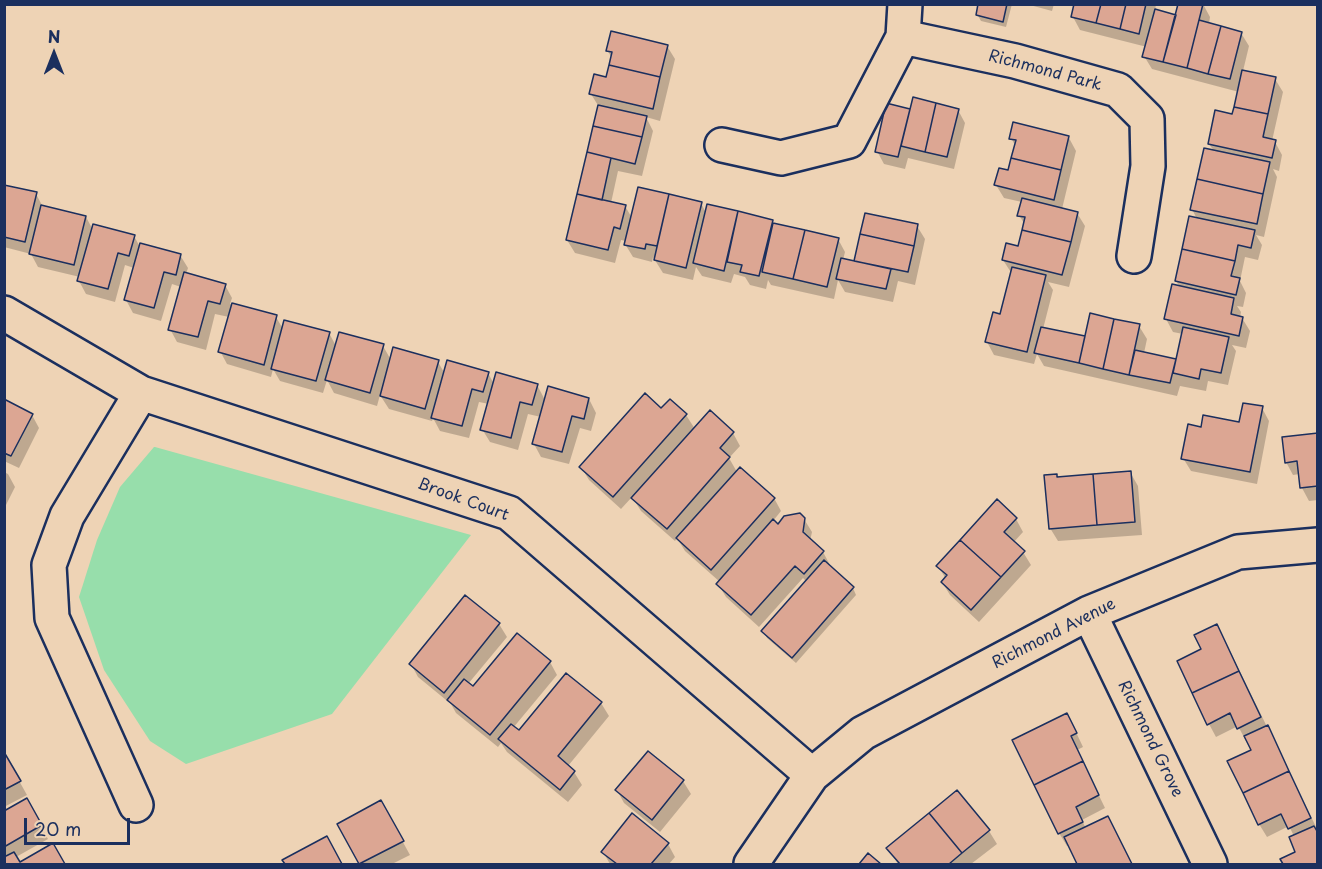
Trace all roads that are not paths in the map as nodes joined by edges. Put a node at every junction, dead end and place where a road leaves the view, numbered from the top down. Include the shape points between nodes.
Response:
1 (905, 4) edge
2 (903, 37) junction
3 (722, 145) dead end
4 (1134, 256) dead end
5 (4, 313) edge
6 (141, 393) junction
7 (1317, 545) edge
8 (1089, 613) junction
9 (812, 775) junction
10 (136, 805) dead end
11 (751, 864) edge
12 (1210, 864) edge

1 - 2 street
2 - 3 street via 849,141 781,158
2 - 4 street, Richmond Park via 1015,61 1118,90 1147,119 1148,166
5 - 6 street, Brook Court
6 - 9 street, Brook Court via 509,513
6 - 10 street via 67,516 49,565 52,618
7 - 8 street, Richmond Avenue via 1238,552
8 - 9 street, Richmond Avenue via 863,733
8 - 12 street, Richmond Grove
9 - 11 street, Richmond Avenue

